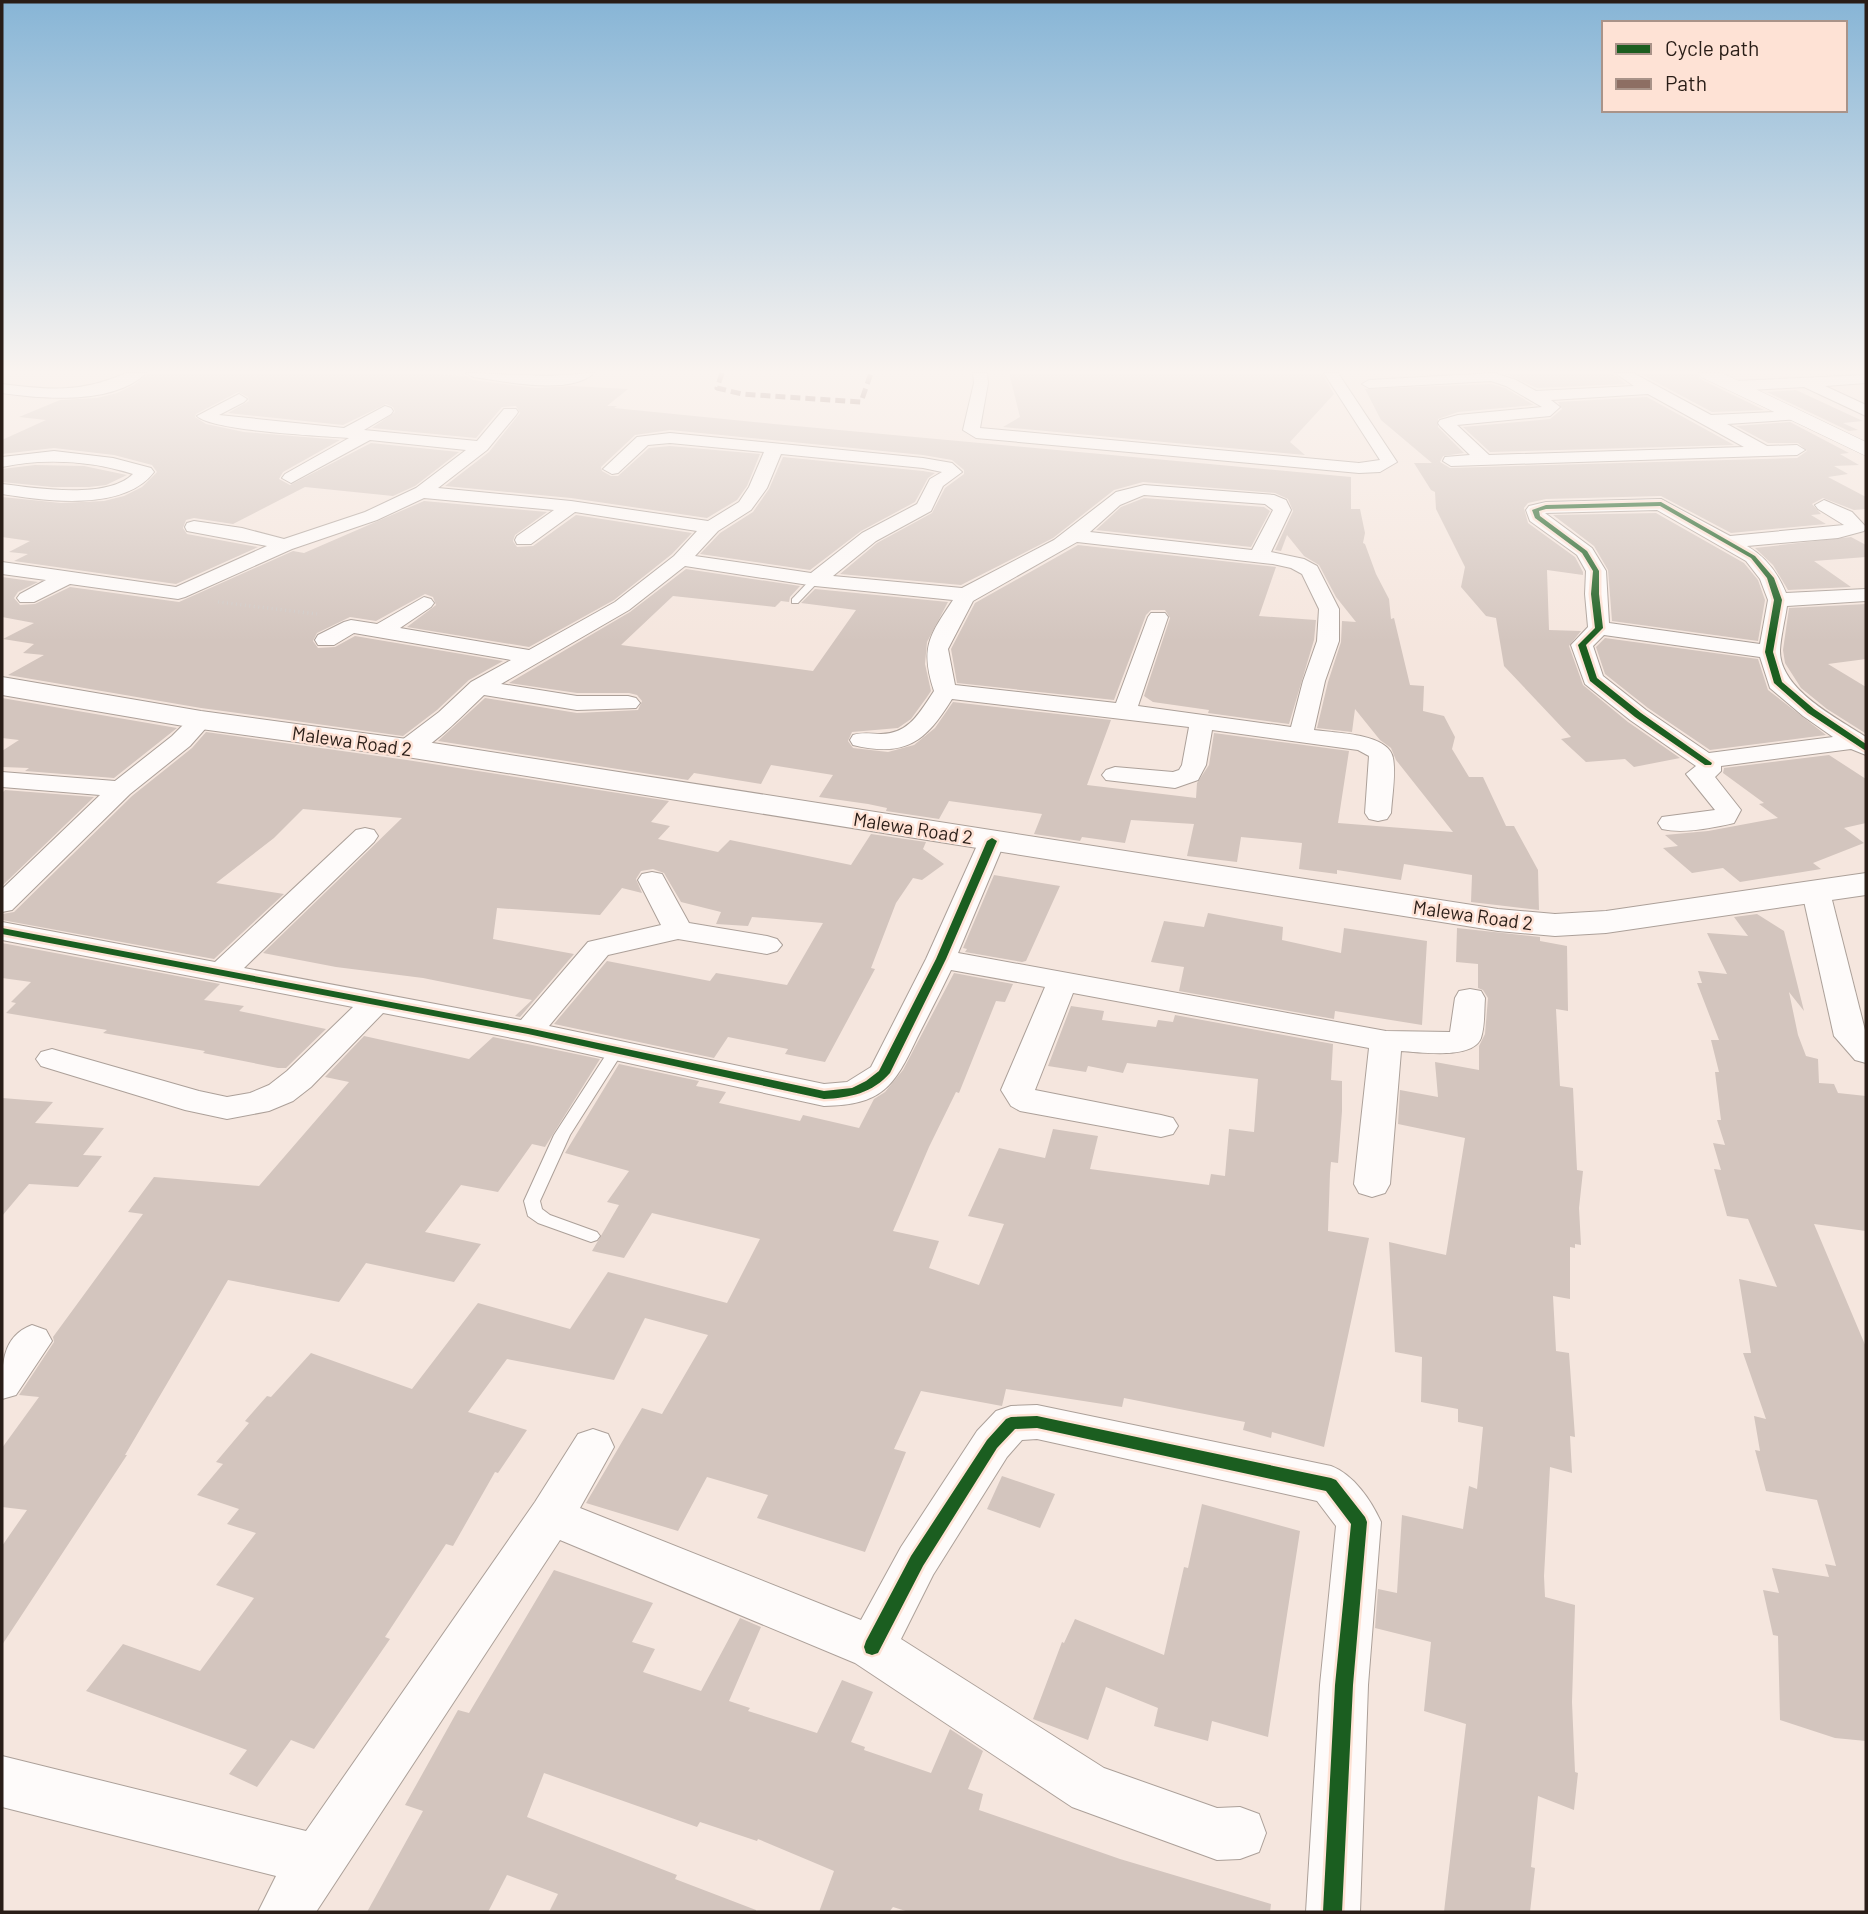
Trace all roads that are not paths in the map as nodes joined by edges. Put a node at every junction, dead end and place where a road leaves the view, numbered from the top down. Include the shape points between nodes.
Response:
1 (86, 462) edge
2 (319, 462) edge
3 (460, 462) edge
4 (619, 462) edge
5 (769, 462) edge
6 (909, 462) edge
7 (1297, 462) edge
8 (1388, 462) edge
9 (612, 469) dead end
10 (291, 478) dead end
11 (2, 489) edge
12 (422, 492) junction
13 (1824, 505) dead end
14 (570, 506) junction
15 (194, 527) dead end
16 (711, 527) junction
17 (1074, 536) junction
18 (524, 540) dead end
19 (1724, 542) junction
20 (285, 545) junction
21 (1259, 556) junction
22 (681, 560) junction
23 (2, 568) edge
24 (68, 577) junction
25 (815, 580) junction
26 (967, 595) junction
27 (1866, 595) edge
28 (27, 598) dead end
29 (1778, 600) junction
30 (795, 601) dead end
31 (424, 603) dead end
32 (1158, 617) dead end
33 (1600, 628) junction
34 (382, 630) junction
35 (326, 640) dead end
36 (1769, 652) junction
37 (533, 657) junction
38 (2, 686) edge
39 (479, 687) junction
40 (944, 691) junction
41 (628, 703) dead end
42 (1125, 711) junction
43 (201, 720) junction
44 (1202, 722) junction
45 (1301, 734) junction
46 (862, 740) dead end
47 (1861, 745) edge
48 (407, 748) junction
49 (1708, 763) junction
50 (1115, 775) dead end
51 (2, 779) edge
52 (121, 789) junction
53 (1378, 813) dead end
54 (1671, 823) dead end
55 (365, 836) dead end
56 (992, 841) junction
57 (652, 880) dead end
58 (1866, 884) edge
59 (1816, 892) junction
60 (7, 895) edge
61 (678, 930) junction
62 (2, 931) edge
63 (767, 945) dead end
64 (941, 959) junction
65 (221, 973) junction
66 (1062, 982) junction
67 (1471, 998) dead end
68 (374, 1004) junction
69 (528, 1031) junction
70 (1386, 1041) junction
71 (616, 1050) junction
72 (1866, 1052) edge
73 (52, 1059) dead end
74 (1161, 1126) dead end
75 (1372, 1184) dead end
76 (591, 1236) dead end
77 (32, 1341) dead end
78 (2, 1383) edge
79 (593, 1447) dead end
80 (551, 1516) junction
81 (872, 1647) junction
82 (2, 1782) edge
83 (1240, 1833) dead end
84 (317, 1860) junction
85 (285, 1912) edge
86 (1333, 1912) edge

1 - 11 street via 145,472 142,478 117,488 86,495 45,496
2 - 10 street
3 - 12 street
4 - 9 street
5 - 16 street via 744,506
6 - 25 street via 953,472 936,483 925,507 869,537
7 - 8 street via 1359,468
12 - 14 street
12 - 20 street via 371,516
13 - 19 street via 1857,527
14 - 16 street
14 - 18 street
15 - 20 street
16 - 22 street
17 - 21 street
17 - 21 street via 1099,511 1135,491 1255,496 1280,505 1282,510
17 - 26 street
19 - 29 street via 1763,567
19 - 33 street via 1661,504 1535,510 1537,517 1585,552 1596,571
20 - 24 street via 178,593
21 - 45 street via 1310,569 1329,609 1328,641
22 - 25 street
22 - 37 street via 622,606
23 - 24 street
24 - 28 street
25 - 26 street
25 - 30 lane
26 - 40 street via 937,648
27 - 29 street
29 - 36 street
31 - 34 street
32 - 42 street
33 - 36 street
33 - 49 street via 1582,645 1593,679
34 - 35 street via 351,626
34 - 37 street
36 - 47 street via 1778,683
37 - 39 street
38 - 43 main road, Malewa Road 2
39 - 41 street via 577,703
39 - 48 street
40 - 42 street
40 - 46 street via 919,732 893,743
42 - 44 street
43 - 48 main road, Malewa Road 2
43 - 52 street
44 - 45 street
44 - 50 street via 1189,775 1175,780
45 - 53 street via 1377,750 1381,756
47 - 49 street
48 - 56 main road, Malewa Road 2
49 - 54 street via 1709,771 1699,774 1728,810 1725,817
51 - 52 street
52 - 60 street
55 - 65 street
56 - 59 main road, Malewa Road 2 via 1555,925
56 - 64 street
57 - 61 street
58 - 59 main road, Malewa Road 2
59 - 72 street via 1850,1036
61 - 63 street
61 - 69 street via 598,948
62 - 65 street
64 - 66 street
64 - 71 street via 884,1073 871,1086 847,1095 824,1095
65 - 68 street
66 - 70 street
66 - 74 street via 1018,1090 1023,1098
67 - 70 street via 1461,1042
68 - 69 street
68 - 73 street via 299,1079 257,1103 227,1108 197,1102
69 - 71 street
70 - 75 street
71 - 76 lane via 562,1135 532,1200 534,1212 544,1219
77 - 78 street
79 - 80 street
80 - 81 street
80 - 84 street
81 - 83 street via 1090,1789 1217,1834
81 - 86 street via 917,1560 992,1444 1011,1423 1037,1422 1331,1485 1359,1522 1343,1685
82 - 84 street
84 - 85 street

